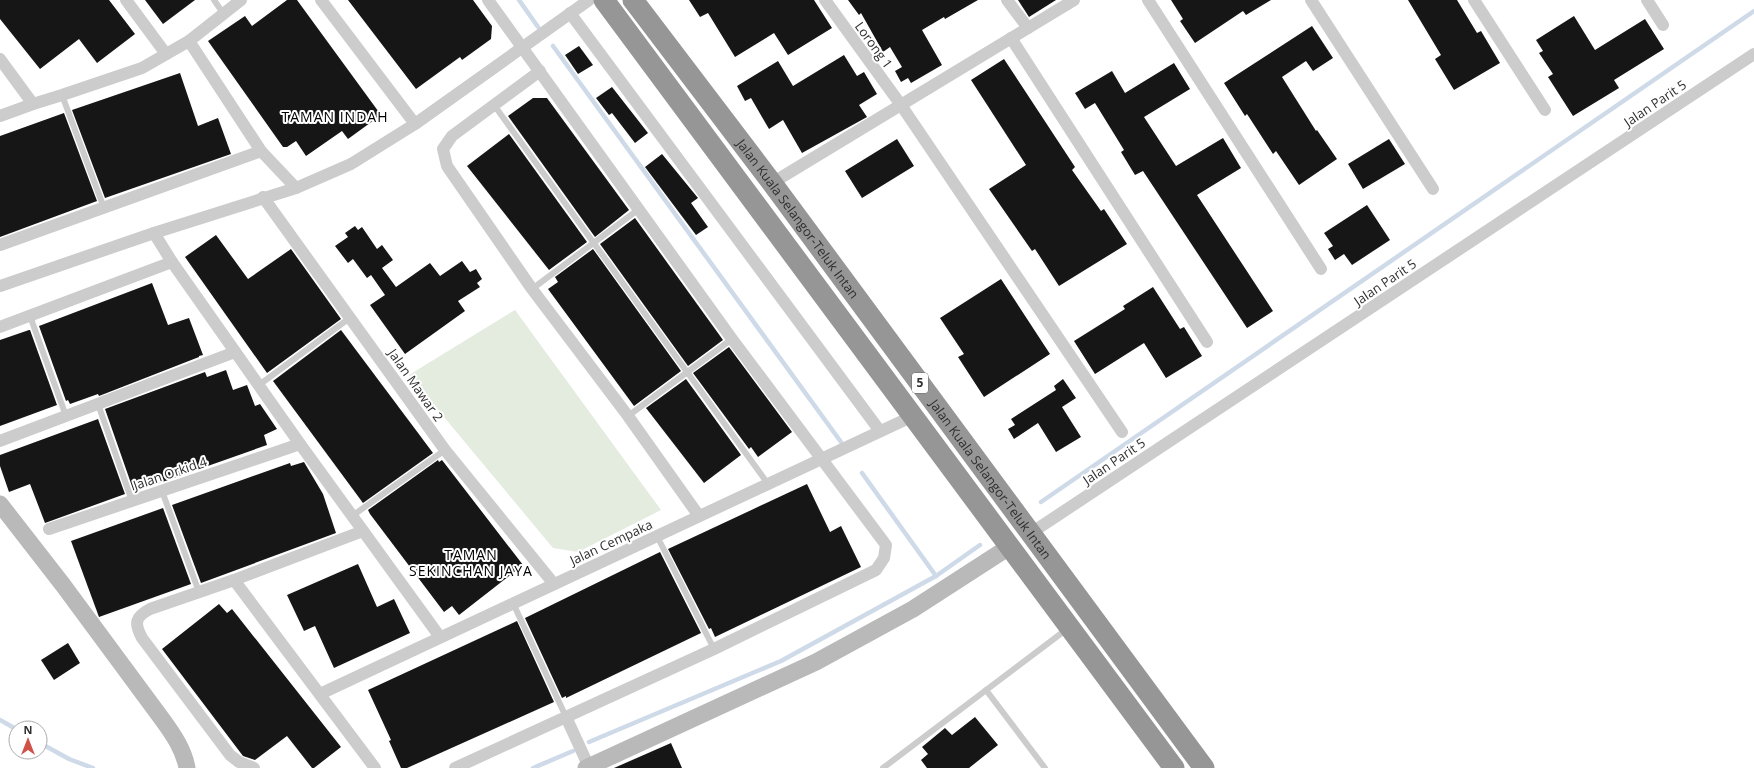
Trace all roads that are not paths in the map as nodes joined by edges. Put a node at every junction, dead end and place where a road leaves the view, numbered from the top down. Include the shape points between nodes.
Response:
1 (126, 0) edge
2 (214, 0) edge
3 (241, 0) edge
4 (321, 0) edge
5 (488, 0) edge
6 (589, 0) edge
7 (604, 0) edge
8 (633, 0) edge
9 (824, 0) edge
10 (1007, 0) edge
11 (1074, 0) edge
12 (1148, 0) edge
13 (1311, 0) edge
14 (1474, 0) edge
15 (1647, 0) edge
16 (223, 13) junction
17 (570, 13) junction
18 (1664, 25) dead end
19 (1028, 28) junction
20 (1011, 38) junction
21 (189, 41) junction
22 (522, 46) junction
23 (166, 54) junction
24 (1754, 54) edge
25 (0, 59) edge
26 (540, 71) junction
27 (62, 96) junction
28 (33, 104) junction
29 (494, 105) junction
30 (901, 106) junction
31 (1545, 110) dead end
32 (0, 116) edge
33 (415, 124) junction
34 (261, 151) junction
35 (772, 184) junction
36 (296, 188) junction
37 (1433, 189) dead end
38 (263, 197) junction
39 (639, 208) junction
40 (104, 209) junction
41 (154, 233) junction
42 (593, 243) junction
43 (0, 245) edge
44 (172, 262) junction
45 (1321, 268) dead end
46 (0, 286) edge
47 (532, 289) junction
48 (30, 316) junction
49 (351, 317) junction
50 (0, 328) edge
51 (732, 339) junction
52 (1207, 342) dead end
53 (235, 352) junction
54 (687, 373) junction
55 (259, 385) junction
56 (98, 404) junction
57 (66, 416) junction
58 (628, 416) junction
59 (913, 416) junction
60 (880, 431) junction
61 (1122, 432) dead end
62 (0, 441) edge
63 (300, 444) junction
64 (445, 450) junction
65 (821, 459) junction
66 (768, 484) junction
67 (162, 491) junction
68 (132, 501) junction
69 (0, 504) edge
70 (352, 516) junction
71 (699, 516) junction
72 (49, 529) dead end
73 (363, 531) junction
74 (1031, 533) junction
75 (657, 536) junction
76 (1009, 547) junction
77 (234, 580) junction
78 (554, 584) junction
79 (199, 592) junction
80 (513, 603) junction
81 (1062, 633) junction
82 (440, 638) junction
83 (714, 649) junction
84 (986, 690) junction
85 (320, 694) junction
86 (566, 717) junction
87 (185, 760) edge
88 (588, 767) edge
89 (254, 768) edge
90 (375, 768) edge
91 (455, 768) edge
92 (883, 768) edge
93 (1045, 768) edge
94 (1174, 768) edge
95 (1204, 768) edge

1 - 23 street
2 - 16 lane
3 - 16 street
4 - 33 street
5 - 22 street
6 - 17 street
7 - 59 highway, Jalan Kuala Selangor-Teluk Intan / 5
8 - 35 highway, Jalan Kuala Selangor-Teluk Intan / 5
9 - 30 street, Lorong 1
10 - 19 street
11 - 19 street
12 - 45 street
13 - 37 street
14 - 31 street
15 - 18 street
16 - 21 street
17 - 22 street
17 - 60 street
19 - 20 street
20 - 30 street
20 - 52 street
21 - 23 street
21 - 34 street
22 - 26 street
22 - 33 street
23 - 27 street via 142,68
24 - 74 street, Jalan Parit 5
25 - 28 street
26 - 29 street
26 - 39 street
27 - 28 street
27 - 40 lane
28 - 32 street
29 - 42 lane
29 - 47 street via 452,136 443,149 447,166
30 - 35 street
30 - 61 street, Lorong 1
33 - 36 street via 351,164
34 - 36 street
34 - 40 street
35 - 74 highway, Jalan Kuala Selangor-Teluk Intan / 5
36 - 38 street
38 - 41 street
38 - 49 street, Jalan Mawar 2
39 - 42 lane
39 - 51 street
40 - 43 street
41 - 44 street
41 - 46 street
42 - 47 lane
42 - 54 lane
44 - 48 street
44 - 53 street
47 - 58 street
48 - 50 street
48 - 57 lane
49 - 55 lane
49 - 64 street, Jalan Mawar 2
51 - 54 lane
51 - 65 street
53 - 55 street
53 - 56 street
54 - 58 lane
54 - 66 lane
55 - 63 street
56 - 57 street
56 - 68 lane
57 - 62 street
58 - 71 street
59 - 60 street, Jalan Cempaka
59 - 76 highway, Jalan Kuala Selangor-Teluk Intan / 5
60 - 65 street, Jalan Cempaka
63 - 67 street, Jalan Orkid 4
63 - 70 street
64 - 70 lane
64 - 78 street, Jalan Mawar 2
65 - 66 street, Jalan Cempaka
65 - 83 street via 886,545 884,558 876,570
66 - 71 street, Jalan Cempaka
67 - 68 street, Jalan Orkid 4
67 - 79 lane
68 - 72 street, Jalan Orkid 4
69 - 87 street via 175,737
70 - 73 street
71 - 75 street, Jalan Cempaka
73 - 77 street
73 - 82 street
74 - 95 highway, Jalan Kuala Selangor-Teluk Intan / 5
75 - 78 street, Jalan Cempaka
75 - 83 lane
76 - 81 highway, Jalan Kuala Selangor-Teluk Intan / 5
76 - 88 street via 913,609 816,662
77 - 79 street
77 - 85 street
78 - 80 street, Jalan Cempaka
79 - 89 street via 143,612 138,618 136,628 230,755
80 - 82 street, Jalan Cempaka
80 - 86 lane
81 - 84 lane
81 - 94 highway, Jalan Kuala Selangor-Teluk Intan / 5
82 - 85 street, Jalan Cempaka
83 - 86 street
84 - 92 lane
84 - 93 lane
85 - 90 street
86 - 88 street
86 - 91 street

